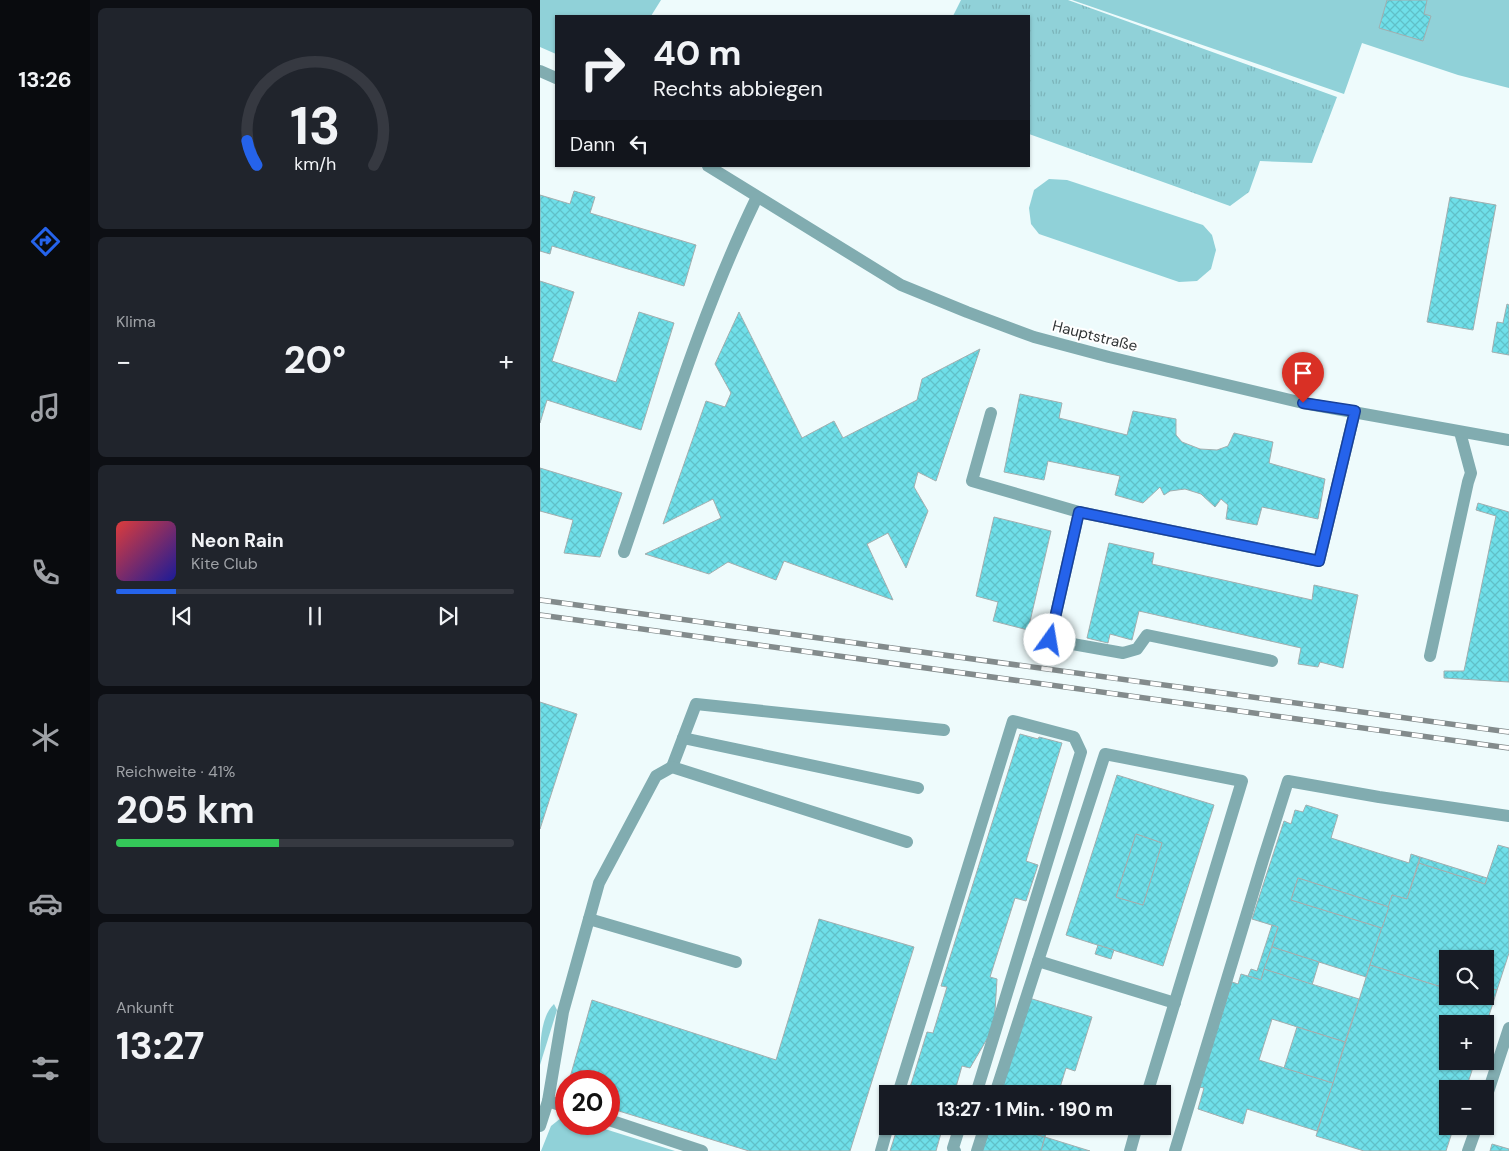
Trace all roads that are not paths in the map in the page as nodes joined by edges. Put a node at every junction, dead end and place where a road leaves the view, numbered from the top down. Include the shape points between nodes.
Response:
1 (540, 71) edge
2 (555, 78) edge
3 (710, 167) edge
4 (757, 197) junction
5 (1355, 411) junction
6 (990, 413) dead end
7 (1460, 432) junction
8 (1509, 440) edge
9 (1079, 512) junction
10 (624, 552) dead end
11 (1430, 656) dead end
12 (1272, 661) dead end
13 (944, 730) dead end
14 (683, 738) junction
15 (672, 767) junction
16 (918, 788) dead end
17 (1509, 816) edge
18 (907, 842) dead end
19 (589, 919) junction
20 (1038, 961) junction
21 (736, 962) dead end
22 (1175, 1003) junction
23 (1509, 1028) edge
24 (980, 1063) dead end
25 (1492, 1080) edge
26 (901, 1085) edge
27 (973, 1085) edge
28 (979, 1085) edge
29 (998, 1085) edge
30 (1150, 1085) edge
31 (548, 1101) junction
32 (555, 1103) edge
33 (620, 1124) edge
34 (540, 1126) edge
35 (885, 1135) edge
36 (957, 1135) edge
37 (962, 1135) edge
38 (982, 1135) edge
39 (1134, 1135) edge
40 (1473, 1135) edge
41 (702, 1151) edge
42 (880, 1151) edge
43 (956, 1151) edge
44 (977, 1151) edge
45 (1130, 1151) edge
46 (1175, 1151) edge
47 (1468, 1151) edge

1 - 2 street
3 - 4 street, Hauptstraße
4 - 5 street, Hauptstraße via 901,285 1034,337 1307,404
4 - 10 street via 739,233 693,353
5 - 7 street, Hauptstraße
5 - 9 street via 1319,561
6 - 9 street via 972,481
7 - 8 street, Hauptstraße
7 - 11 street via 1471,474
9 - 12 street via 1050,640 1123,653 1137,649 1148,636
13 - 14 street via 696,704
14 - 15 street
14 - 16 street
15 - 18 street
15 - 19 street via 656,776 599,883
17 - 46 street via 1288,781
19 - 21 street
19 - 31 street via 562,1012
20 - 22 street
20 - 22 street via 1106,754 1242,781
20 - 29 street
22 - 30 street
23 - 25 street
24 - 27 street
26 - 28 street via 1013,721 1074,737 1081,752
31 - 32 street
31 - 34 street
33 - 41 street
35 - 42 street
36 - 43 street via 953,1148
37 - 43 street
38 - 44 street
39 - 45 street
40 - 47 street

